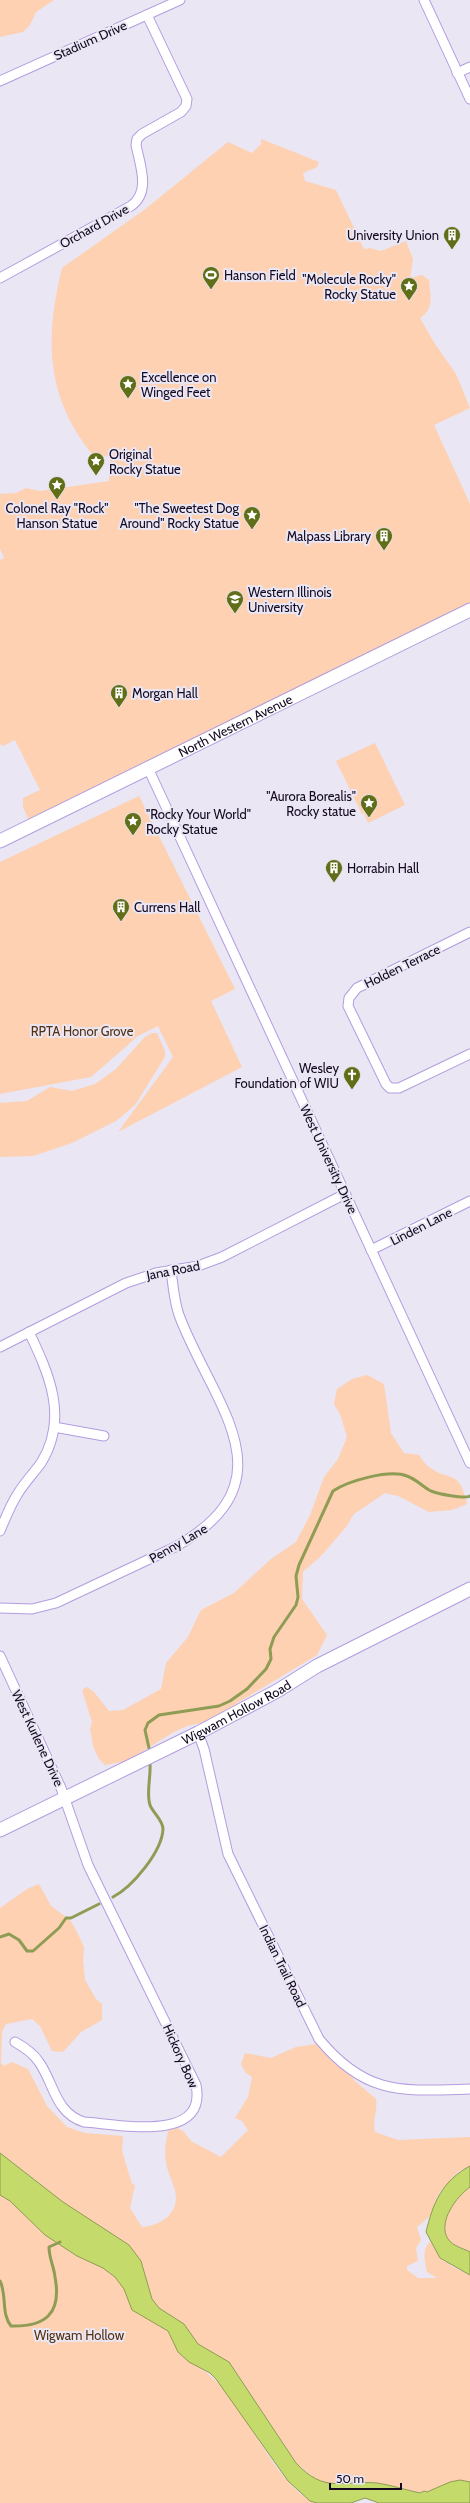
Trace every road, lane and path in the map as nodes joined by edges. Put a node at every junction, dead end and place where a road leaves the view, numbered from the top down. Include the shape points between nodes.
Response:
1 (180, 0) edge
2 (424, 0) edge
3 (147, 15) junction
4 (470, 67) edge
5 (457, 73) junction
6 (0, 81) edge
7 (470, 99) edge
8 (0, 278) edge
9 (470, 610) edge
10 (148, 768) junction
11 (0, 841) edge
12 (470, 932) edge
13 (470, 1054) edge
14 (345, 1194) junction
15 (470, 1201) edge
16 (371, 1250) junction
17 (171, 1270) junction
18 (29, 1332) junction
19 (0, 1347) edge
20 (54, 1427) junction
21 (104, 1436) dead end
22 (470, 1463) edge
23 (0, 1531) edge
24 (470, 1589) edge
25 (0, 1608) edge
26 (0, 1656) edge
27 (198, 1733) junction
28 (64, 1798) junction
29 (0, 1830) edge
30 (15, 2042) dead end
31 (470, 2089) edge

1 - 3 street, Stadium Drive
2 - 5 street
3 - 6 street, Stadium Drive
3 - 8 street, Orchard Drive via 187,99 186,106 181,112 138,139 136,146 144,187 140,198 131,206
4 - 5 street
5 - 7 street
9 - 10 street, North Western Avenue
10 - 11 street, North Western Avenue
10 - 14 street, West University Drive
12 - 13 street, Holden Terrace via 357,988 350,998 349,1010 390,1088 399,1088
14 - 16 street, West University Drive
14 - 17 street, Jana Road via 222,1257 198,1266
15 - 16 street, Linden Lane
16 - 22 street, West University Drive
17 - 18 street, Jana Road via 126,1283
17 - 25 street, Penny Lane via 175,1300 181,1319 234,1435 238,1472 233,1492 216,1519 175,1547 56,1603 32,1609
18 - 19 street, Jana Road
18 - 20 street via 52,1384 56,1412
20 - 21 street
20 - 23 street via 49,1446 16,1497
24 - 27 street, Wigwam Hollow Road via 317,1666 277,1691
26 - 28 street, West Kurlene Drive
27 - 28 street, Wigwam Hollow Road
27 - 31 street, Indian Trail Road via 228,1854 319,2039 340,2062 380,2086 408,2091
28 - 29 street, Wigwam Hollow Road
28 - 30 street, Hickory Bow via 88,1865 196,2084 198,2092 194,2108 184,2120 168,2126 76,2120 63,2110 39,2062

